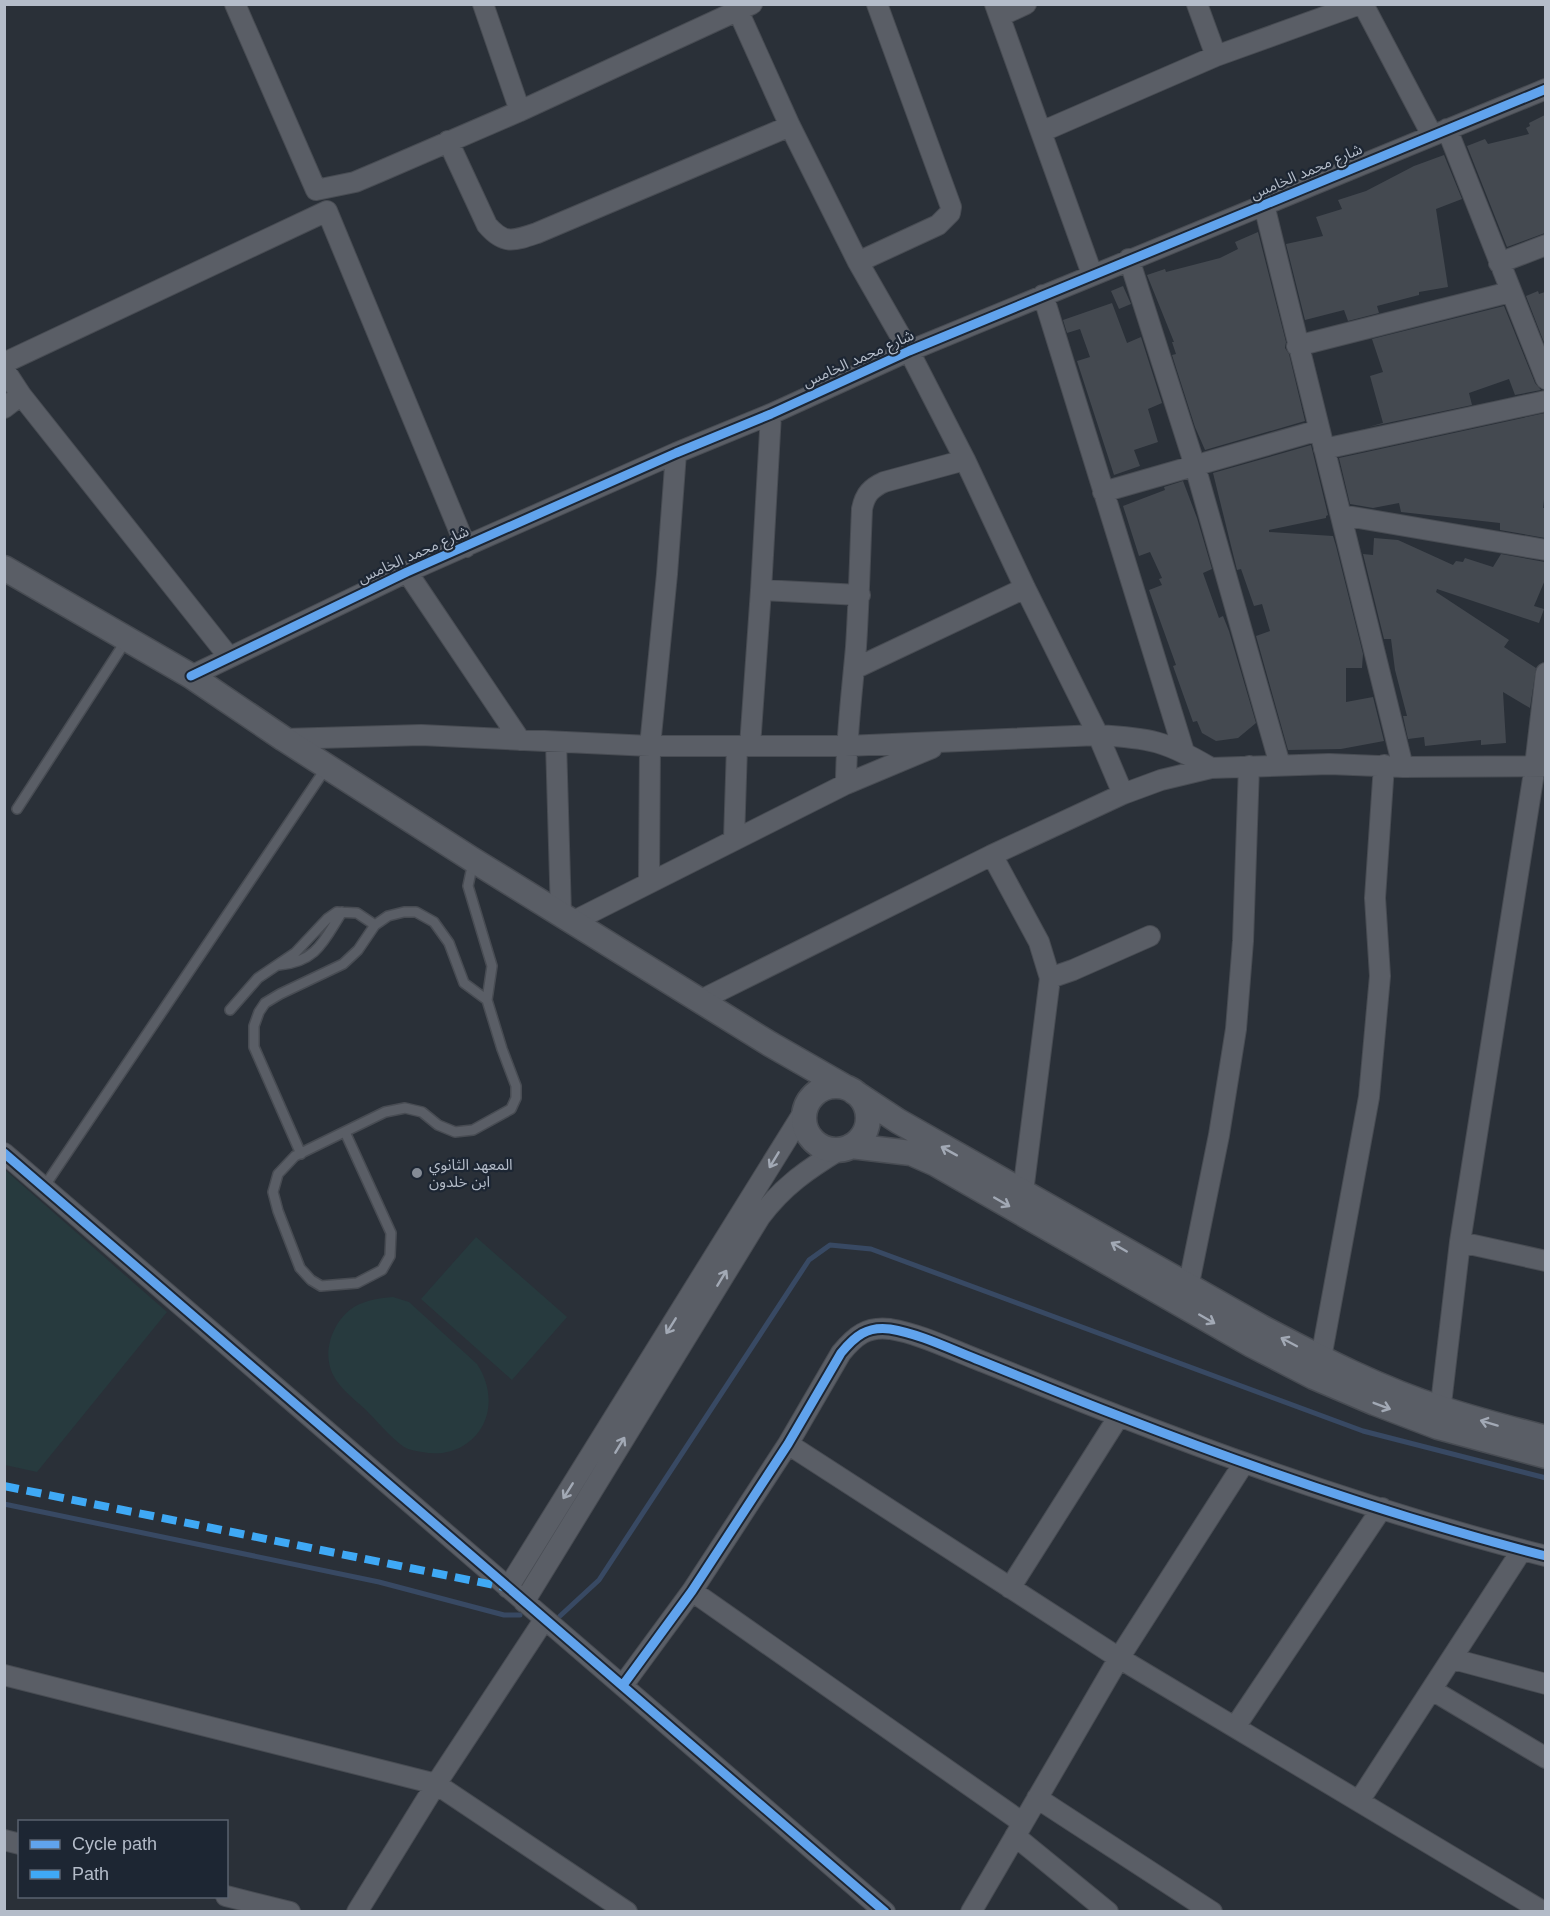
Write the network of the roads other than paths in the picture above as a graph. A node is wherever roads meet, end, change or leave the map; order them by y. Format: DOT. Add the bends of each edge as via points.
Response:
graph roads {
  1 [pos="235,4"];
  2 [pos="483,4"];
  3 [pos="877,4"];
  4 [pos="1026,4"];
  5 [pos="1197,4"];
  6 [pos="1362,4"];
  7 [pos="742,7"];
  8 [pos="997,10"];
  9 [pos="1216,56"];
  10 [pos="1545,89"];
  11 [pos="520,111"];
  12 [pos="790,126"];
  13 [pos="1041,132"];
  14 [pos="1440,132"];
  15 [pos="448,141"];
  16 [pos="316,190"];
  17 [pos="1264,205"];
  18 [pos="327,212"];
  19 [pos="1545,245"];
  20 [pos="1130,259"];
  21 [pos="858,262"];
  22 [pos="1499,263"];
  23 [pos="1092,274"];
  24 [pos="1510,292"];
  25 [pos="1043,295"];
  26 [pos="1297,346"];
  27 [pos="909,351"];
  28 [pos="4,363"];
  29 [pos="4,369"];
  30 [pos="1545,379"];
  31 [pos="21,395"];
  32 [pos="1545,401"];
  33 [pos="4,408"];
  34 [pos="771,414"];
  35 [pos="1319,430"];
  36 [pos="1324,449"];
  37 [pos="676,453"];
  38 [pos="964,460"];
  39 [pos="1195,466"];
  40 [pos="1103,492"];
  41 [pos="1341,515"];
  42 [pos="466,547"];
  43 [pos="1545,550"];
  44 [pos="4,568"];
  45 [pos="407,572"];
  46 [pos="1024,588"];
  47 [pos="761,590"];
  48 [pos="860,595"];
  49 [pos="126,639"];
  50 [pos="229,657"];
  51 [pos="854,669"];
  52 [pos="1545,673"];
  53 [pos="191,676"];
  54 [pos="1098,735"];
  55 [pos="284,738"];
  56 [pos="520,740"];
  57 [pos="556,742"];
  58 [pos="943,743"];
  59 [pos="650,746"];
  60 [pos="744,746"];
  61 [pos="846,746"];
  62 [pos="1184,752"];
  63 [pos="1280,765"];
  64 [pos="328,766"];
  65 [pos="1250,766"];
  66 [pos="1394,766"];
  67 [pos="1540,766"];
  68 [pos="1211,768"];
  69 [pos="846,784"];
  70 [pos="1123,794"];
  71 [pos="17,809"];
  72 [pos="734,840"];
  73 [pos="992,855"];
  74 [pos="473,860"];
  75 [pos="649,882"];
  76 [pos="342,912"];
  77 [pos="566,918"];
  78 [pos="375,926"];
  79 [pos="1150,936"];
  80 [pos="277,965"];
  81 [pos="1050,978"];
  82 [pos="487,1000"];
  83 [pos="699,1000"];
  84 [pos="230,1010"];
  85 [pos="770,1044"];
  86 [pos="849,1090"];
  87 [pos="805,1108"];
  88 [pos="345,1132"];
  89 [pos="846,1148"];
  90 [pos="4,1153"];
  91 [pos="301,1154"];
  92 [pos="44,1187"];
  93 [pos="1023,1192"];
  94 [pos="1460,1242"];
  95 [pos="1545,1261"];
  96 [pos="1186,1296"];
  97 [pos="1318,1368"];
  98 [pos="1119,1416"];
  99 [pos="1440,1418"];
  100 [pos="1545,1438"];
  101 [pos="788,1444"];
  102 [pos="1545,1456"];
  103 [pos="1244,1463"];
  104 [pos="1382,1508"];
  105 [pos="1522,1550"];
  106 [pos="1545,1556"];
  107 [pos="508,1588"];
  108 [pos="1010,1588"];
  109 [pos="692,1591"];
  110 [pos="524,1602"];
  111 [pos="544,1620"];
  112 [pos="1119,1658"];
  113 [pos="1453,1659"];
  114 [pos="4,1675"];
  115 [pos="1545,1684"];
  116 [pos="623,1685"];
  117 [pos="1432,1690"];
  118 [pos="1235,1727"];
  119 [pos="1545,1758"];
  120 [pos="436,1784"];
  121 [pos="1037,1798"];
  122 [pos="1359,1801"];
  123 [pos="1019,1830"];
  124 [pos="228,1896"];
  125 [pos="290,1911"];
  126 [pos="357,1911"];
  127 [pos="627,1911"];
  128 [pos="885,1911"];
  129 [pos="971,1911"];
  130 [pos="1108,1911"];
  131 [pos="1212,1911"];
  132 [pos="1544,1911"];
  1 -- 16 [label="street"];
  2 -- 11 [label="street"];
  3 -- 21 [label="street" via="951,207 938,225"];
  4 -- 8 [label="street"];
  5 -- 9 [label="street"];
  6 -- 9 [label="street"];
  6 -- 14 [label="street"];
  7 -- 11 [label="street"];
  7 -- 12 [label="street"];
  8 -- 13 [label="street"];
  9 -- 13 [label="street"];
  10 -- 14 [label="street, شارع محمد الخامس"];
  11 -- 15 [label="street"];
  12 -- 15 [label="street" via="537,234 509,240 487,225"];
  12 -- 21 [label="street"];
  13 -- 23 [label="street"];
  14 -- 17 [label="street, شارع محمد الخامس"];
  14 -- 22 [label="street"];
  15 -- 16 [label="street" via="355,182"];
  16 -- 18 [label="street"];
  17 -- 20 [label="street, شارع محمد الخامس"];
  17 -- 26 [label="street"];
  18 -- 28 [label="street"];
  18 -- 42 [label="street"];
  19 -- 22 [label="street"];
  20 -- 23 [label="street, شارع محمد الخامس"];
  20 -- 39 [label="street"];
  21 -- 27 [label="street"];
  22 -- 24 [label="street"];
  23 -- 25 [label="street, شارع محمد الخامس"];
  24 -- 26 [label="street"];
  24 -- 30 [label="street"];
  25 -- 27 [label="street, شارع محمد الخامس"];
  25 -- 40 [label="street"];
  26 -- 35 [label="street"];
  27 -- 34 [label="street, شارع محمد الخامس"];
  27 -- 38 [label="street"];
  29 -- 31 [label="street"];
  31 -- 33 [label="street"];
  31 -- 50 [label="street"];
  32 -- 36 [label="street"];
  34 -- 37 [label="street, شارع محمد الخامس"];
  34 -- 47 [label="street"];
  35 -- 36 [label="street"];
  35 -- 39 [label="street"];
  36 -- 41 [label="street"];
  37 -- 42 [label="street, شارع محمد الخامس"];
  37 -- 59 [label="street"];
  38 -- 46 [label="street"];
  38 -- 48 [label="street" via="884,482 868,492 862,509"];
  39 -- 40 [label="street"];
  39 -- 63 [label="street"];
  40 -- 62 [label="street"];
  41 -- 43 [label="street"];
  41 -- 66 [label="street"];
  42 -- 45 [label="street, شارع محمد الخامس"];
  44 -- 49 [label="street"];
  45 -- 50 [label="street, شارع محمد الخامس"];
  45 -- 56 [label="street"];
  46 -- 51 [label="street"];
  46 -- 54 [label="street"];
  47 -- 48 [label="street"];
  47 -- 60 [label="street"];
  48 -- 51 [label="street"];
  49 -- 53 [label="street"];
  49 -- 71 [label="lane"];
  50 -- 53 [label="street, شارع محمد الخامس"];
  51 -- 61 [label="street"];
  52 -- 67 [label="street"];
  53 -- 55 [label="street"];
  54 -- 58 [label="street"];
  54 -- 62 [label="street" via="1148,739"];
  54 -- 70 [label="street"];
  55 -- 56 [label="street" via="421,735"];
  55 -- 64 [label="street"];
  56 -- 57 [label="street"];
  57 -- 59 [label="street"];
  57 -- 77 [label="street"];
  58 -- 61 [label="street"];
  58 -- 69 [label="street"];
  59 -- 60 [label="street"];
  59 -- 75 [label="street"];
  60 -- 61 [label="street"];
  60 -- 72 [label="street"];
  61 -- 69 [label="street"];
  62 -- 68 [label="street"];
  63 -- 65 [label="street"];
  63 -- 66 [label="street"];
  64 -- 74 [label="street"];
  64 -- 92 [label="lane"];
  65 -- 68 [label="street"];
  65 -- 96 [label="street" via="1236,1029"];
  66 -- 67 [label="street"];
  66 -- 97 [label="street" via="1375,898 1380,976 1369,1097"];
  67 -- 94 [label="street"];
  68 -- 70 [label="street" via="1176,775"];
  69 -- 72 [label="street"];
  70 -- 73 [label="street"];
  72 -- 75 [label="street"];
  73 -- 81 [label="street" via="1040,942"];
  73 -- 83 [label="street"];
  74 -- 77 [label="street"];
  74 -- 82 [label="lane" via="468,886 492,966"];
  75 -- 77 [label="street"];
  76 -- 78 [label="lane" via="357,913"];
  76 -- 80 [label="lane" via="327,919 295,953"];
  76 -- 80 [label="lane" via="313,955 293,964"];
  77 -- 83 [label="street"];
  78 -- 82 [label="lane" via="388,916 404,912 416,912 434,922 449,943 464,983"];
  78 -- 91 [label="lane" via="343,964 265,1003 254,1026 254,1047"];
  79 -- 81 [label="street"];
  80 -- 84 [label="lane" via="258,978"];
  81 -- 93 [label="street"];
  82 -- 88 [label="lane" via="516,1086 511,1109 473,1130 455,1132 422,1112 405,1108 385,1112"];
  83 -- 85 [label="street"];
  85 -- 86 [label="street"];
  85 -- 87 [label="street" via="803,1085"];
  86 -- 87 [label="street" via="826,1088"];
  86 -- 89 [label="street" via="862,1099 868,1120 859,1139"];
  93 -- 86 [label="street, one-way"];
  87 -- 89 [label="street" via="804,1120 812,1140 830,1149"];
  87 -- 107 [label="street, one-way"];
  88 -- 91 [label="lane"];
  88 -- 91 [label="lane" via="391,1233 390,1256 382,1270 357,1283 321,1286 300,1268 273,1192 278,1174"];
  89 -- 96 [label="street, one-way" via="911,1153"];
  110 -- 89 [label="street, one-way" via="760,1217 788,1184"];
  90 -- 92 [label="street"];
  92 -- 107 [label="street"];
  96 -- 93 [label="street, one-way"];
  94 -- 95 [label="street"];
  94 -- 99 [label="street"];
  96 -- 97 [label="street"];
  97 -- 99 [label="street" via="1375,1403"];
  98 -- 101 [label="street" via="928,1340 900,1331 876,1329 860,1333 841,1353"];
  98 -- 103 [label="street"];
  98 -- 108 [label="street"];
  100 -- 99 [label="street, one-way"];
  99 -- 102 [label="street"];
  101 -- 108 [label="street"];
  101 -- 109 [label="street"];
  103 -- 104 [label="street"];
  103 -- 112 [label="street"];
  104 -- 105 [label="street"];
  104 -- 118 [label="street"];
  105 -- 106 [label="street"];
  105 -- 113 [label="street"];
  107 -- 110 [label="street"];
  108 -- 112 [label="street"];
  109 -- 116 [label="street"];
  109 -- 123 [label="street"];
  110 -- 111 [label="street"];
  111 -- 116 [label="street"];
  111 -- 120 [label="street"];
  112 -- 118 [label="street"];
  112 -- 121 [label="street"];
  113 -- 115 [label="street"];
  113 -- 117 [label="street"];
  114 -- 120 [label="street"];
  116 -- 128 [label="street"];
  117 -- 119 [label="street"];
  117 -- 122 [label="street"];
  118 -- 122 [label="street"];
  120 -- 126 [label="street"];
  120 -- 127 [label="street"];
  121 -- 123 [label="street"];
  121 -- 131 [label="street"];
  122 -- 132 [label="street"];
  123 -- 129 [label="street"];
  123 -- 130 [label="street"];
  124 -- 125 [label="street"];
}
